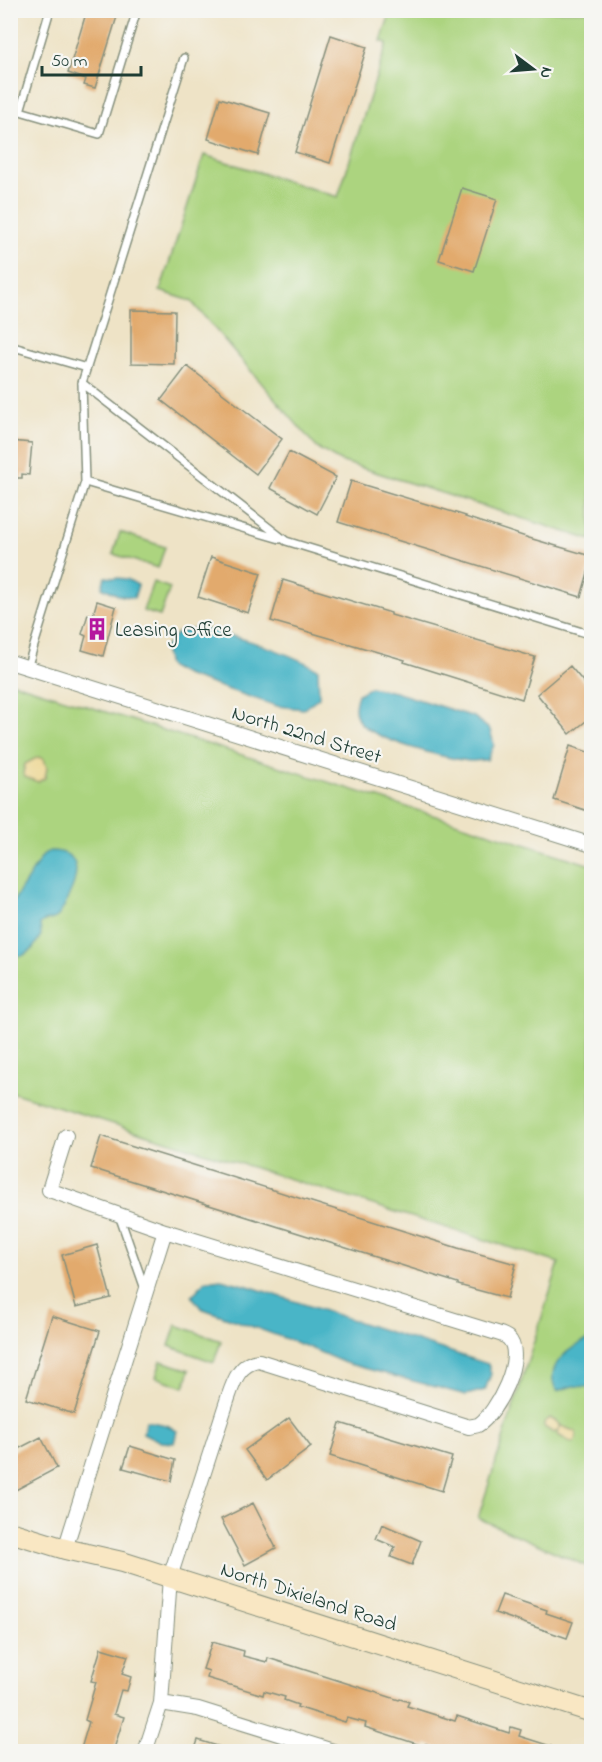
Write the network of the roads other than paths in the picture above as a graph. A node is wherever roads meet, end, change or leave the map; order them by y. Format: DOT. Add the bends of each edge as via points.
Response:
graph roads {
  1 [pos="51,10"];
  2 [pos="136,10"];
  3 [pos="184,58"];
  4 [pos="10,346"];
  5 [pos="87,368"];
  6 [pos="82,383"];
  7 [pos="85,482"];
  8 [pos="286,541"];
  9 [pos="591,635"];
  10 [pos="10,662"];
  11 [pos="27,668"];
  12 [pos="591,845"];
  13 [pos="66,1136"];
  14 [pos="119,1215"];
  15 [pos="165,1231"];
  16 [pos="146,1292"];
  17 [pos="10,1532"];
  18 [pos="65,1549"];
  19 [pos="170,1577"];
  20 [pos="161,1703"];
  21 [pos="591,1712"];
  22 [pos="145,1752"];
  23 [pos="336,1752"];
  1 -- 2 [label="lane" via="20,111 99,134"];
  3 -- 5 [label="lane"];
  4 -- 5 [label="lane"];
  5 -- 6 [label="lane"];
  6 -- 7 [label="lane"];
  6 -- 8 [label="lane"];
  7 -- 8 [label="lane"];
  7 -- 11 [label="lane"];
  8 -- 9 [label="lane"];
  10 -- 11 [label="street, North 22nd Street"];
  11 -- 12 [label="street, North 22nd Street"];
  13 -- 14 [label="street" via="49,1190"];
  14 -- 15 [label="street"];
  14 -- 16 [label="lane"];
  15 -- 16 [label="street"];
  15 -- 19 [label="street" via="500,1334 513,1344 515,1359 500,1399 478,1424 469,1427 259,1361 246,1365 237,1375 227,1401"];
  16 -- 18 [label="street"];
  17 -- 18 [label="street, North Dixieland Road"];
  18 -- 19 [label="street, North Dixieland Road"];
  19 -- 20 [label="street"];
  19 -- 21 [label="street, North Dixieland Road"];
  20 -- 22 [label="street"];
  20 -- 23 [label="street" via="198,1709"];
}
